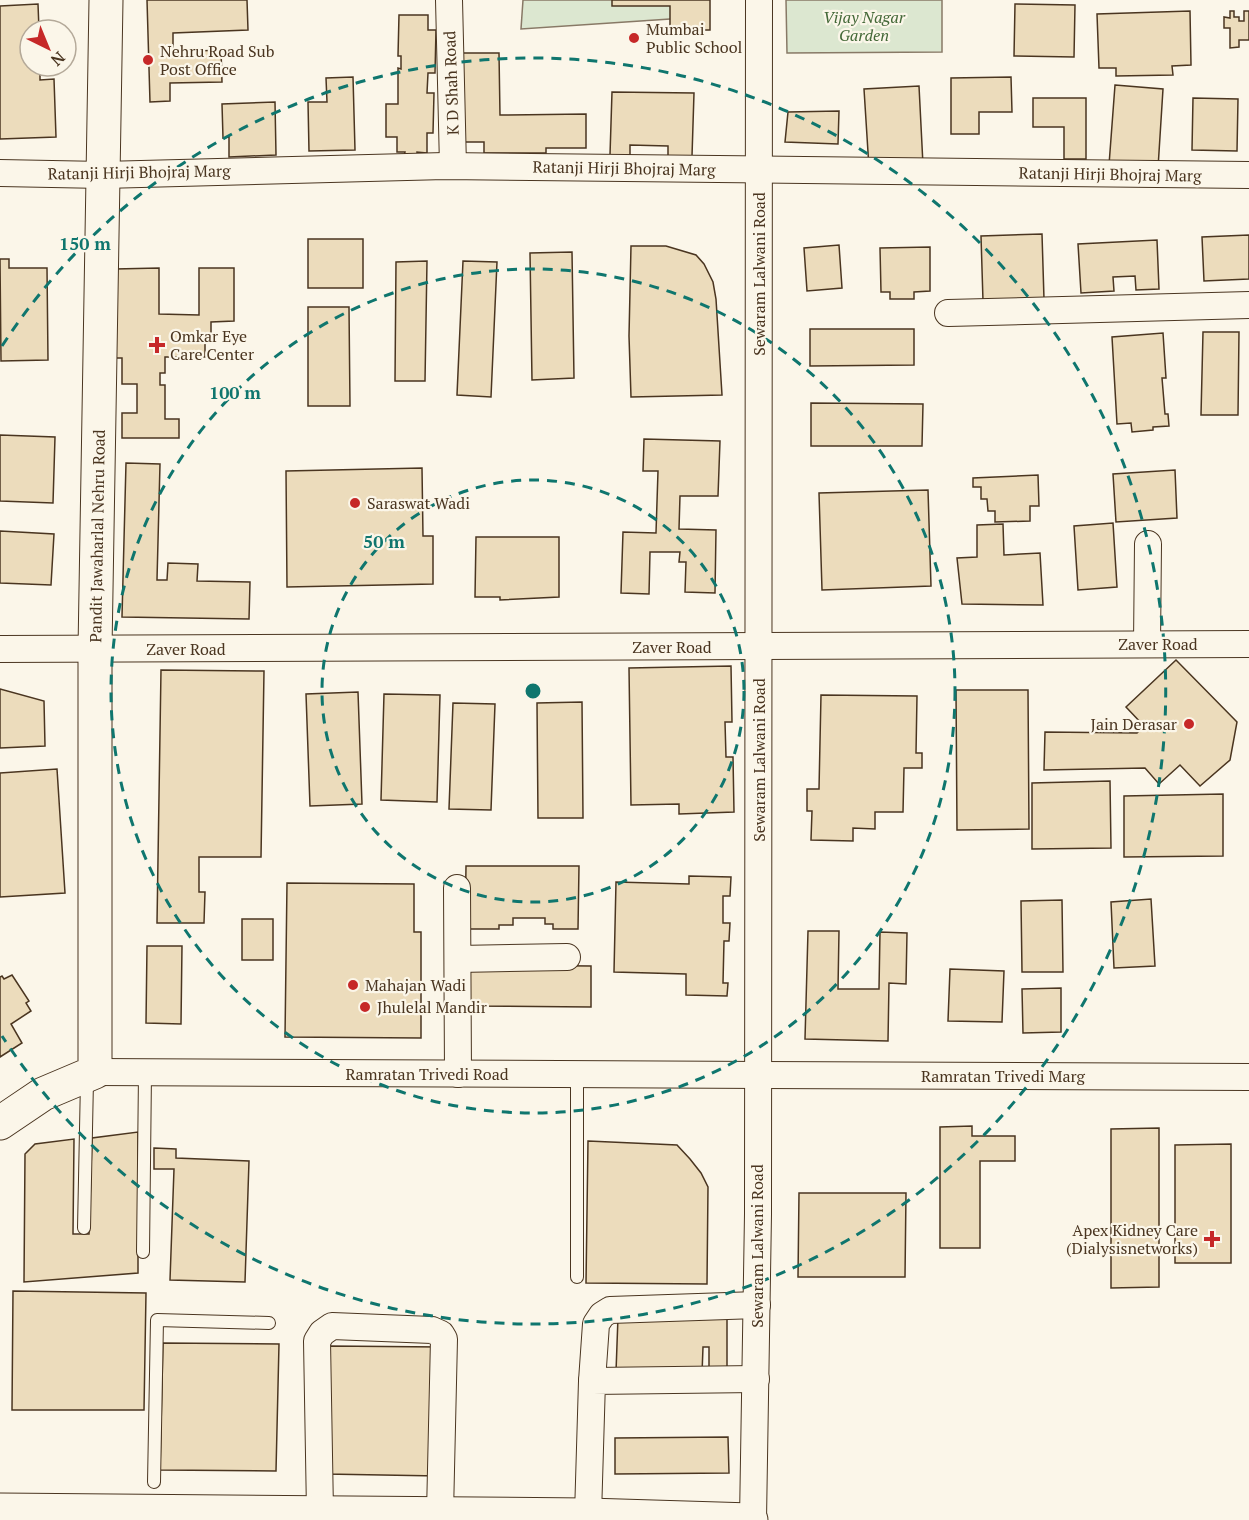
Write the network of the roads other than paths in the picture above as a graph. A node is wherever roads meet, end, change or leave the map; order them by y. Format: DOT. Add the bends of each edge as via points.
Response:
graph roads {
  1 [pos="106,0"];
  2 [pos="448,0"];
  3 [pos="759,0"];
  4 [pos="453,166"];
  5 [pos="759,170"];
  6 [pos="0,173"];
  7 [pos="103,175"];
  8 [pos="1249,175"];
  9 [pos="1249,305"];
  10 [pos="948,313"];
  11 [pos="1148,544"];
  12 [pos="1147,644"];
  13 [pos="1249,644"];
  14 [pos="759,646"];
  15 [pos="0,649"];
  16 [pos="94,650"];
  17 [pos="457,888"];
  18 [pos="567,957"];
  19 [pos="458,959"];
  20 [pos="145,1073"];
  21 [pos="91,1074"];
  22 [pos="458,1074"];
  23 [pos="577,1074"];
  24 [pos="758,1075"];
  25 [pos="1249,1077"];
  26 [pos="0,1123"];
  27 [pos="84,1228"];
  28 [pos="143,1252"];
  29 [pos="577,1276"];
  30 [pos="757,1305"];
  31 [pos="269,1323"];
  32 [pos="756,1379"];
  33 [pos="592,1381"];
  34 [pos="154,1482"];
  35 [pos="0,1510"];
  36 [pos="320,1512"];
  37 [pos="440,1513"];
  38 [pos="588,1515"];
  39 [pos="752,1520"];
  1 -- 7 [label="street, Pandit Jawaharlal Nehru Road"];
  2 -- 4 [label="street, K D Shah Road"];
  3 -- 5 [label="street, Sewaram Lalwani Road"];
  4 -- 5 [label="street, Ratanji Hirji Bhojraj Marg"];
  4 -- 7 [label="street, Ratanji Hirji Bhojraj Marg"];
  5 -- 8 [label="street, Ratanji Hirji Bhojraj Marg"];
  5 -- 14 [label="street, Sewaram Lalwani Road"];
  6 -- 7 [label="street, Ratanji Hirji Bhojraj Marg"];
  7 -- 16 [label="street, Pandit Jawaharlal Nehru Road"];
  9 -- 10 [label="street"];
  11 -- 12 [label="street"];
  12 -- 13 [label="street, Zaver Road"];
  12 -- 14 [label="street, Zaver Road"];
  14 -- 16 [label="street, Zaver Road"];
  14 -- 24 [label="street, Sewaram Lalwani Road"];
  15 -- 16 [label="street, Zaver Road"];
  16 -- 21 [label="street, Pandit Jawaharlal Nehru Road"];
  17 -- 19 [label="street"];
  18 -- 19 [label="street"];
  19 -- 22 [label="street"];
  20 -- 21 [label="street, Ramratan Trivedi Road"];
  20 -- 22 [label="street, Ramratan Trivedi Road"];
  20 -- 28 [label="lane"];
  21 -- 26 [label="street" via="43,1094"];
  21 -- 27 [label="lane"];
  22 -- 23 [label="street, Ramratan Trivedi Road"];
  23 -- 24 [label="street, Ramratan Trivedi Road"];
  23 -- 29 [label="lane"];
  24 -- 25 [label="street, Ramratan Trivedi Marg"];
  24 -- 30 [label="street, Sewaram Lalwani Road"];
  30 -- 32 [label="street, Sewaram Lalwani Road"];
  30 -- 33 [label="street" via="610,1310 596,1324"];
  31 -- 34 [label="lane" via="157,1320"];
  32 -- 33 [label="street"];
  32 -- 39 [label="street, Sewaram Lalwani Road"];
  33 -- 38 [label="street"];
  35 -- 36 [label="street"];
  36 -- 37 [label="street"];
  36 -- 37 [label="street" via="317,1341 332,1326 432,1330 444,1339"];
  37 -- 38 [label="street"];
  38 -- 39 [label="street"];
}
